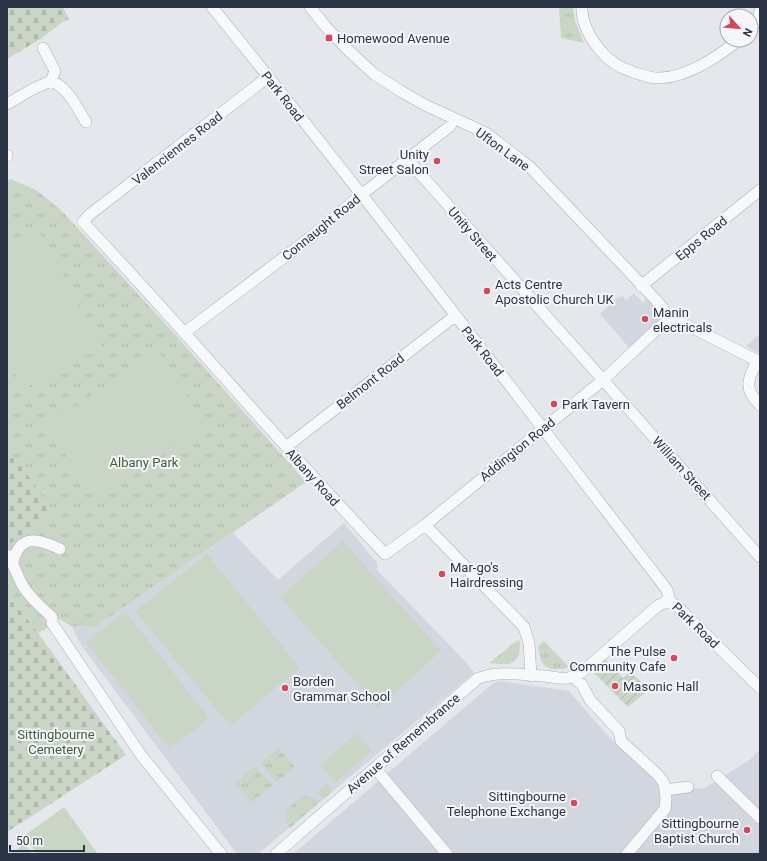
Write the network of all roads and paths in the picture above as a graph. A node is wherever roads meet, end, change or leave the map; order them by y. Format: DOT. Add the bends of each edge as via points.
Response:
graph roads {
  1 [pos="212,7"];
  2 [pos="310,7"];
  3 [pos="582,7"];
  4 [pos="43,48"];
  5 [pos="728,48"];
  6 [pos="268,77"];
  7 [pos="51,81"];
  8 [pos="7,104"];
  9 [pos="455,119"];
  10 [pos="86,122"];
  11 [pos="407,159"];
  12 [pos="760,190"];
  13 [pos="361,195"];
  14 [pos="85,219"];
  15 [pos="641,286"];
  16 [pos="455,316"];
  17 [pos="671,322"];
  18 [pos="184,333"];
  19 [pos="759,362"];
  20 [pos="603,380"];
  21 [pos="760,405"];
  22 [pos="543,428"];
  23 [pos="286,447"];
  24 [pos="425,525"];
  25 [pos="60,550"];
  26 [pos="760,556"];
  27 [pos="10,559"];
  28 [pos="670,601"];
  29 [pos="531,676"];
  30 [pos="574,677"];
  31 [pos="760,688"];
  32 [pos="375,768"];
  33 [pos="716,776"];
  34 [pos="688,787"];
  35 [pos="665,790"];
  36 [pos="760,818"];
  37 [pos="221,854"];
  38 [pos="276,854"];
  39 [pos="447,854"];
  40 [pos="627,854"];
  1 -- 6 [label="street, Park Road"];
  2 -- 9 [label="street, Ufton Lane" via="346,49 374,74 402,92"];
  3 -- 5 [label="street" via="587,29 594,44 609,60 626,70 649,77 660,78 692,70"];
  4 -- 7 [label="street" via="55,71"];
  6 -- 13 [label="street, Park Road"];
  6 -- 14 [label="street, Valenciennes Road"];
  7 -- 8 [label="street"];
  7 -- 10 [label="street" via="59,84"];
  9 -- 11 [label="street, Connaught Road"];
  9 -- 15 [label="street, Ufton Lane" via="486,133 530,167"];
  11 -- 13 [label="street, Connaught Road"];
  11 -- 20 [label="street, Unity Street"];
  12 -- 15 [label="street, Epps Road"];
  13 -- 16 [label="street, Park Road"];
  13 -- 18 [label="street, Connaught Road" via="307,240"];
  14 -- 18 [label="street, Albany Road" via="83,222"];
  15 -- 17 [label="street, Ufton Lane" via="665,311"];
  16 -- 22 [label="street, Park Road"];
  16 -- 23 [label="street, Belmont Road"];
  17 -- 19 [label="street" via="685,324"];
  17 -- 20 [label="street, Addington Road" via="656,330"];
  18 -- 23 [label="street, Albany Road"];
  19 -- 21 [label="street" via="748,380 749,392"];
  20 -- 22 [label="street, Addington Road"];
  20 -- 26 [label="street, William Street"];
  22 -- 24 [label="street, Addington Road"];
  22 -- 28 [label="street, Park Road" via="667,590"];
  23 -- 24 [label="street, Albany Road" via="385,554"];
  24 -- 29 [label="street" via="524,627 529,643"];
  25 -- 27 [label="street" via="37,540 23,543"];
  27 -- 37 [label="street" via="22,585 52,617 52,624 140,755"];
  28 -- 30 [label="street" via="659,605"];
  28 -- 31 [label="street, Park Road"];
  29 -- 30 [label="street, Avenue of Remembrance" via="564,679"];
  29 -- 32 [label="street, Avenue of Remembrance" via="493,674 477,679"];
  30 -- 35 [label="street" via="590,700 619,731 621,740 658,775 664,783"];
  32 -- 38 [label="street, Avenue of Remembrance"];
  32 -- 39 [label="street"];
  33 -- 36 [label="street"];
  34 -- 35 [label="street"];
  35 -- 40 [label="street" via="665,809"];
}
